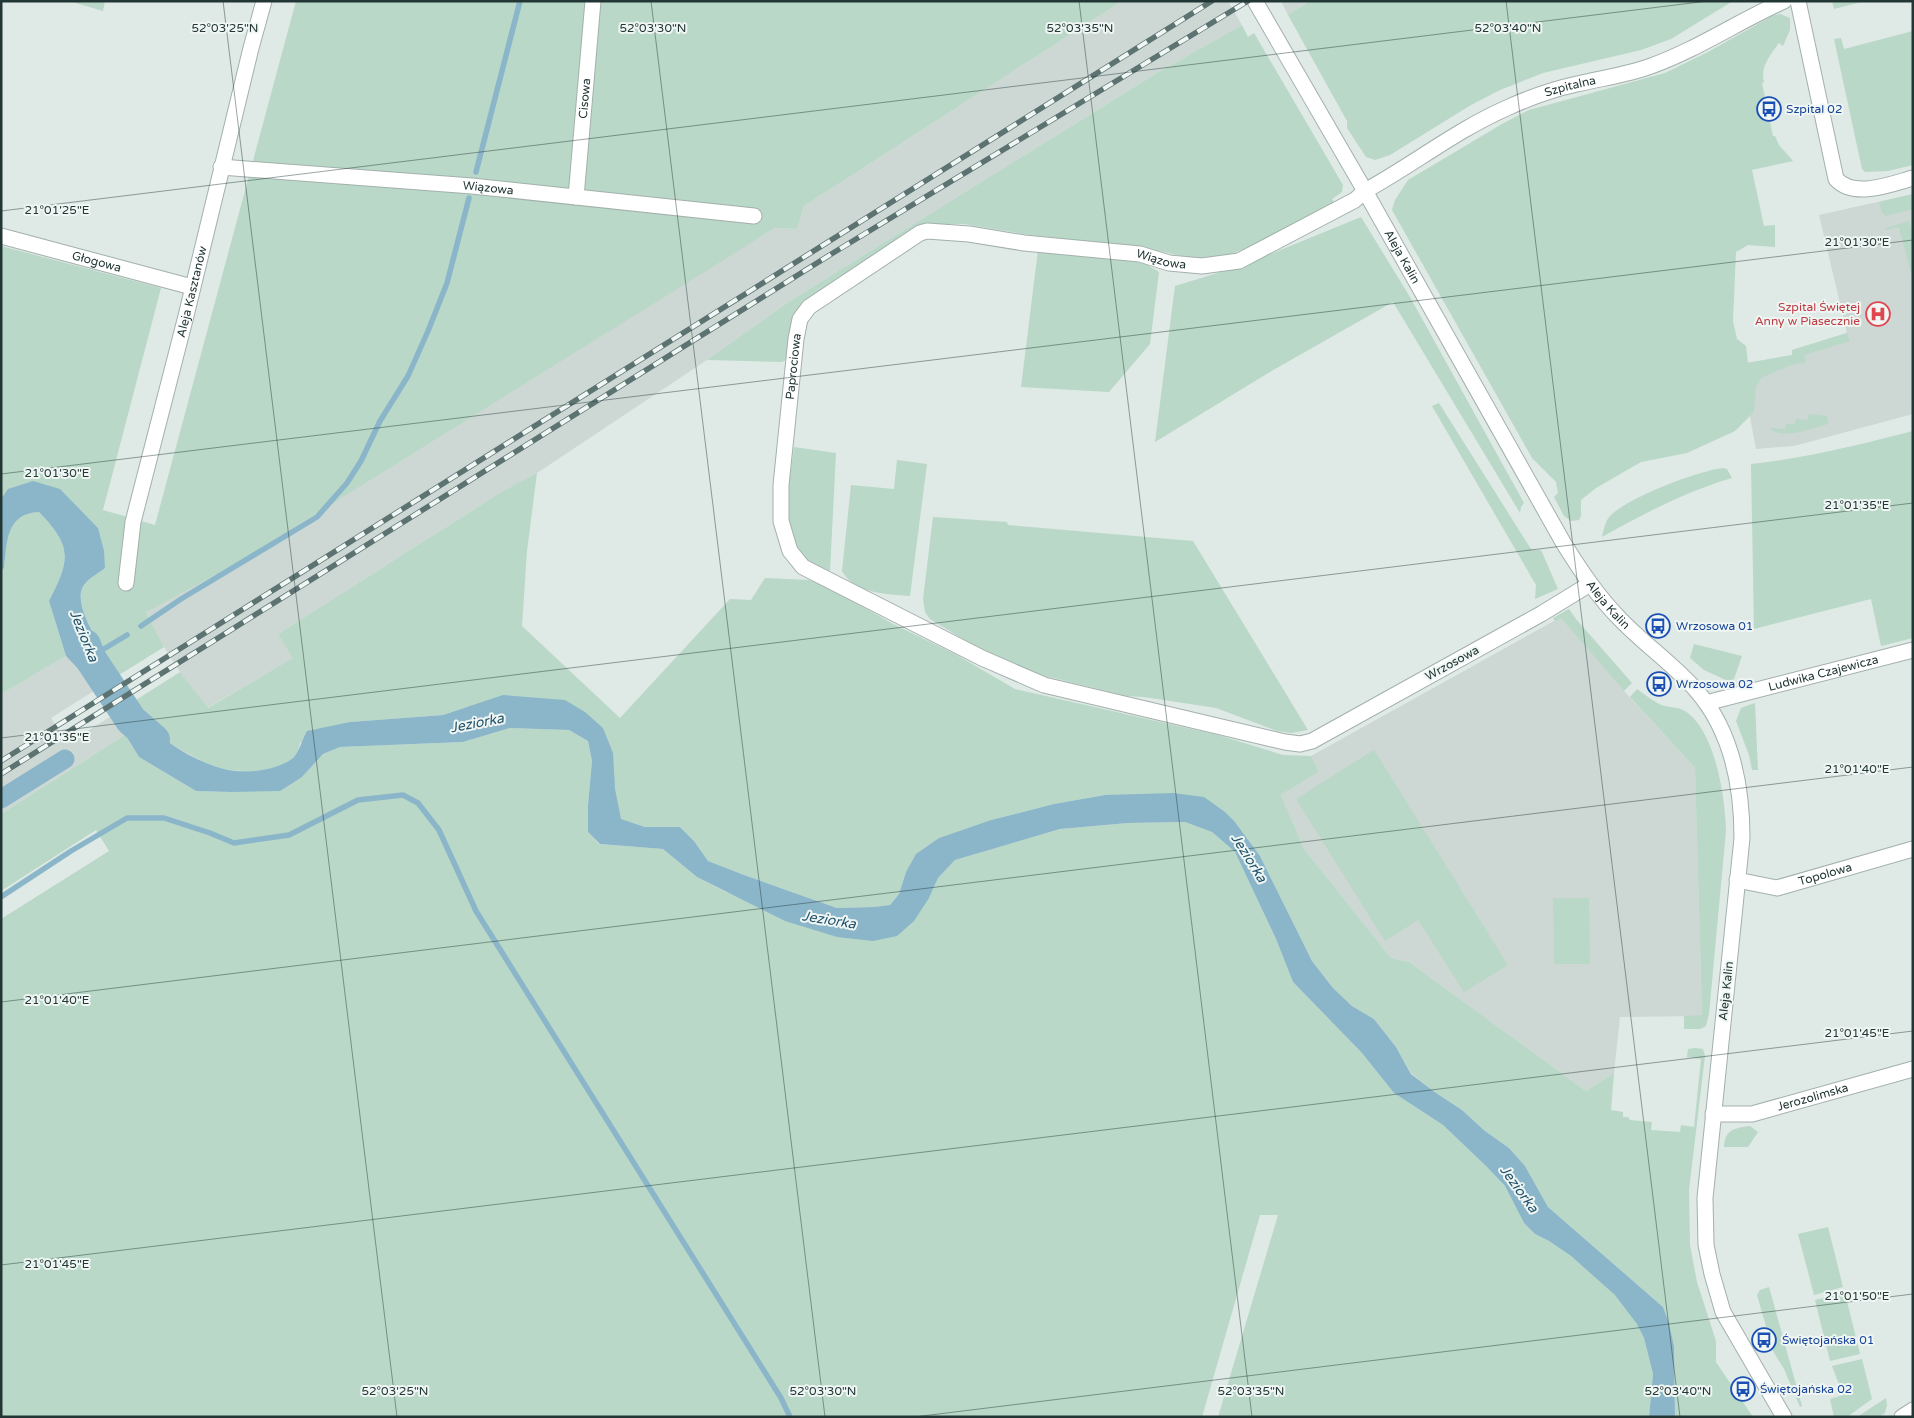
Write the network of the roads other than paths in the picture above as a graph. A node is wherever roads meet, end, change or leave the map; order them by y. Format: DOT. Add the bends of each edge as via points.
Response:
graph roads {
  1 [pos="264,1"];
  2 [pos="593,1"];
  3 [pos="1255,1"];
  4 [pos="1784,1"];
  5 [pos="1798,1"];
  6 [pos="221,167"];
  7 [pos="1913,178"];
  8 [pos="1366,191"];
  9 [pos="576,197"];
  10 [pos="754,216"];
  11 [pos="940,232"];
  12 [pos="1,236"];
  13 [pos="192,287"];
  14 [pos="126,583"];
  15 [pos="1590,584"];
  16 [pos="1913,650"];
  17 [pos="1706,703"];
  18 [pos="1312,741"];
  19 [pos="1913,848"];
  20 [pos="1737,880"];
  21 [pos="1913,1069"];
  22 [pos="1713,1114"];
  23 [pos="1913,1410"];
  24 [pos="1784,1417"];
  25 [pos="1902,1417"];
  1 -- 6 [label="street, Aleja Kasztanów"];
  2 -- 9 [label="street, Cisowa"];
  3 -- 8 [label="street, Aleja Kalin"];
  4 -- 8 [label="street, Szpitalna" via="1684,53 1658,63 1544,93 1508,107 1474,124"];
  5 -- 7 [label="street" via="1834,172 1844,186 1857,189"];
  6 -- 9 [label="street, Wiązowa"];
  6 -- 13 [label="street, Aleja Kasztanów"];
  8 -- 11 [label="street, Wiązowa" via="1356,200 1239,261 1202,266 1169,263 1140,254"];
  8 -- 15 [label="street, Aleja Kalin" via="1546,513"];
  9 -- 10 [label="street, Wiązowa"];
  11 -- 18 [label="street, Paprociowa" via="927,231 915,236 827,294 800,318 782,475 781,521 790,551 804,567 982,658 1044,685 1285,742 1300,744"];
  12 -- 13 [label="street, Głogowa"];
  13 -- 14 [label="street, Aleja Kasztanów" via="133,522"];
  15 -- 17 [label="street, Aleja Kalin" via="1621,620 1676,670"];
  15 -- 18 [label="street, Wrzosowa"];
  16 -- 17 [label="street, Ludwika Czajewicza"];
  17 -- 20 [label="street, Aleja Kalin" via="1727,742 1740,791 1742,838"];
  19 -- 20 [label="street, Topolowa" via="1777,888"];
  20 -- 22 [label="street, Aleja Kalin"];
  21 -- 22 [label="street, Jerozolimska" via="1752,1114"];
  22 -- 24 [label="street, Aleja Kalin" via="1704,1198 1706,1245 1712,1274 1724,1312"];
  23 -- 25 [label="street"];
}
